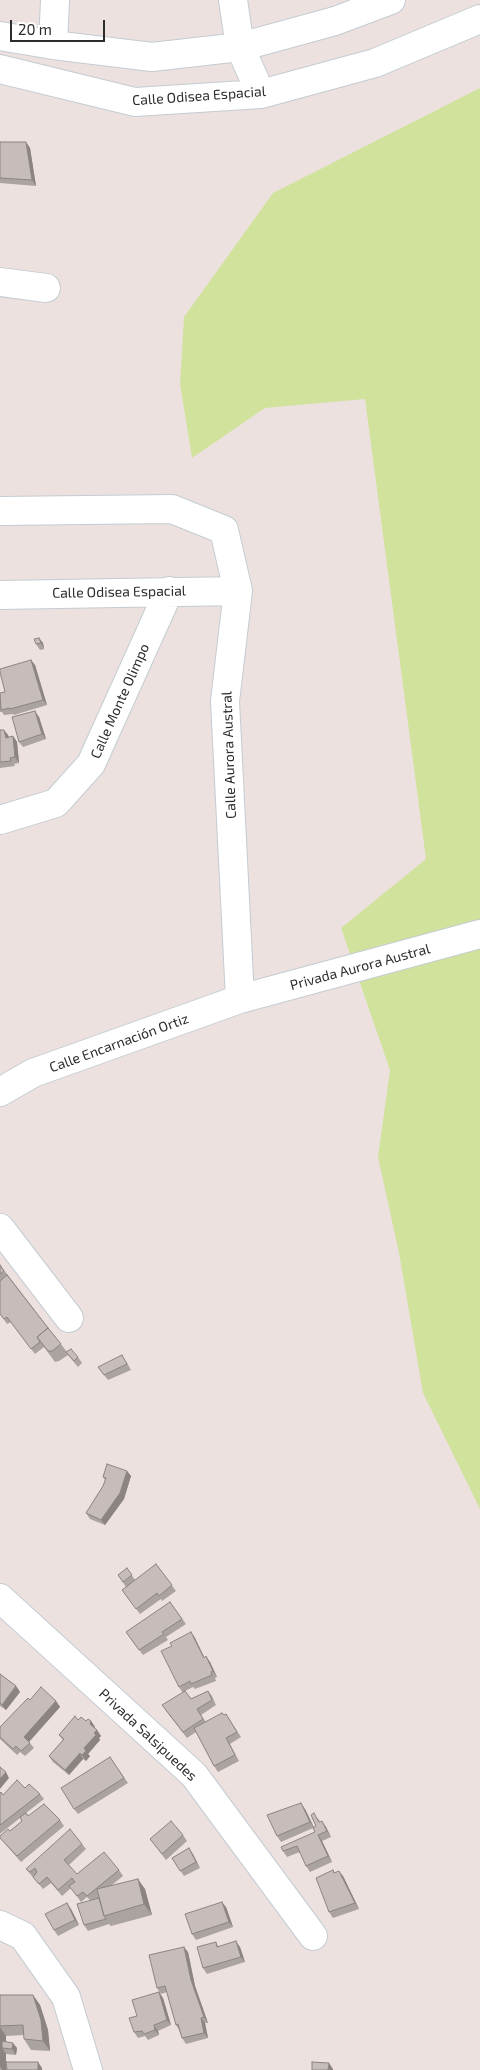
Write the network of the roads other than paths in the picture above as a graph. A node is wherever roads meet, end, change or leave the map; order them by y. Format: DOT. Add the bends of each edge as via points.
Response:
graph roads {
  1 [pos="55,0"];
  2 [pos="234,0"];
  3 [pos="391,0"];
  4 [pos="480,20"];
  5 [pos="0,36"];
  6 [pos="53,45"];
  7 [pos="240,47"];
  8 [pos="0,70"];
  9 [pos="260,94"];
  10 [pos="0,282"];
  11 [pos="46,288"];
  12 [pos="0,511"];
  13 [pos="169,591"];
  14 [pos="238,591"];
  15 [pos="0,595"];
  16 [pos="0,820"];
  17 [pos="480,934"];
  18 [pos="240,999"];
  19 [pos="0,1092"];
  20 [pos="0,1228"];
  21 [pos="69,1318"];
  22 [pos="0,1598"];
  23 [pos="0,1925"];
  24 [pos="313,1936"];
  25 [pos="88,2070"];
  1 -- 6 [label="street"];
  2 -- 7 [label="street"];
  3 -- 7 [label="street" via="335,21"];
  4 -- 9 [label="street, Calle Odisea Espacial" via="375,63"];
  5 -- 6 [label="street"];
  6 -- 7 [label="street" via="152,57"];
  7 -- 9 [label="street"];
  8 -- 9 [label="street, Calle Odisea Espacial" via="135,102"];
  10 -- 11 [label="street"];
  12 -- 14 [label="street, Calle Aurora Austral" via="172,509 224,530"];
  13 -- 14 [label="street, Calle Odisea Espacial"];
  13 -- 15 [label="street, Calle Odisea Espacial"];
  13 -- 16 [label="street, Calle Monte Olimpo" via="91,764 56,803"];
  14 -- 18 [label="street, Calle Aurora Austral" via="225,701"];
  17 -- 18 [label="street, Privada Aurora Austral"];
  18 -- 19 [label="street, Calle Encarnación Ortiz" via="33,1073"];
  20 -- 21 [label="street"];
  22 -- 24 [label="street, Privada Salsipuedes" via="194,1775"];
  23 -- 25 [label="street" via="23,1936 66,1997"];
}
